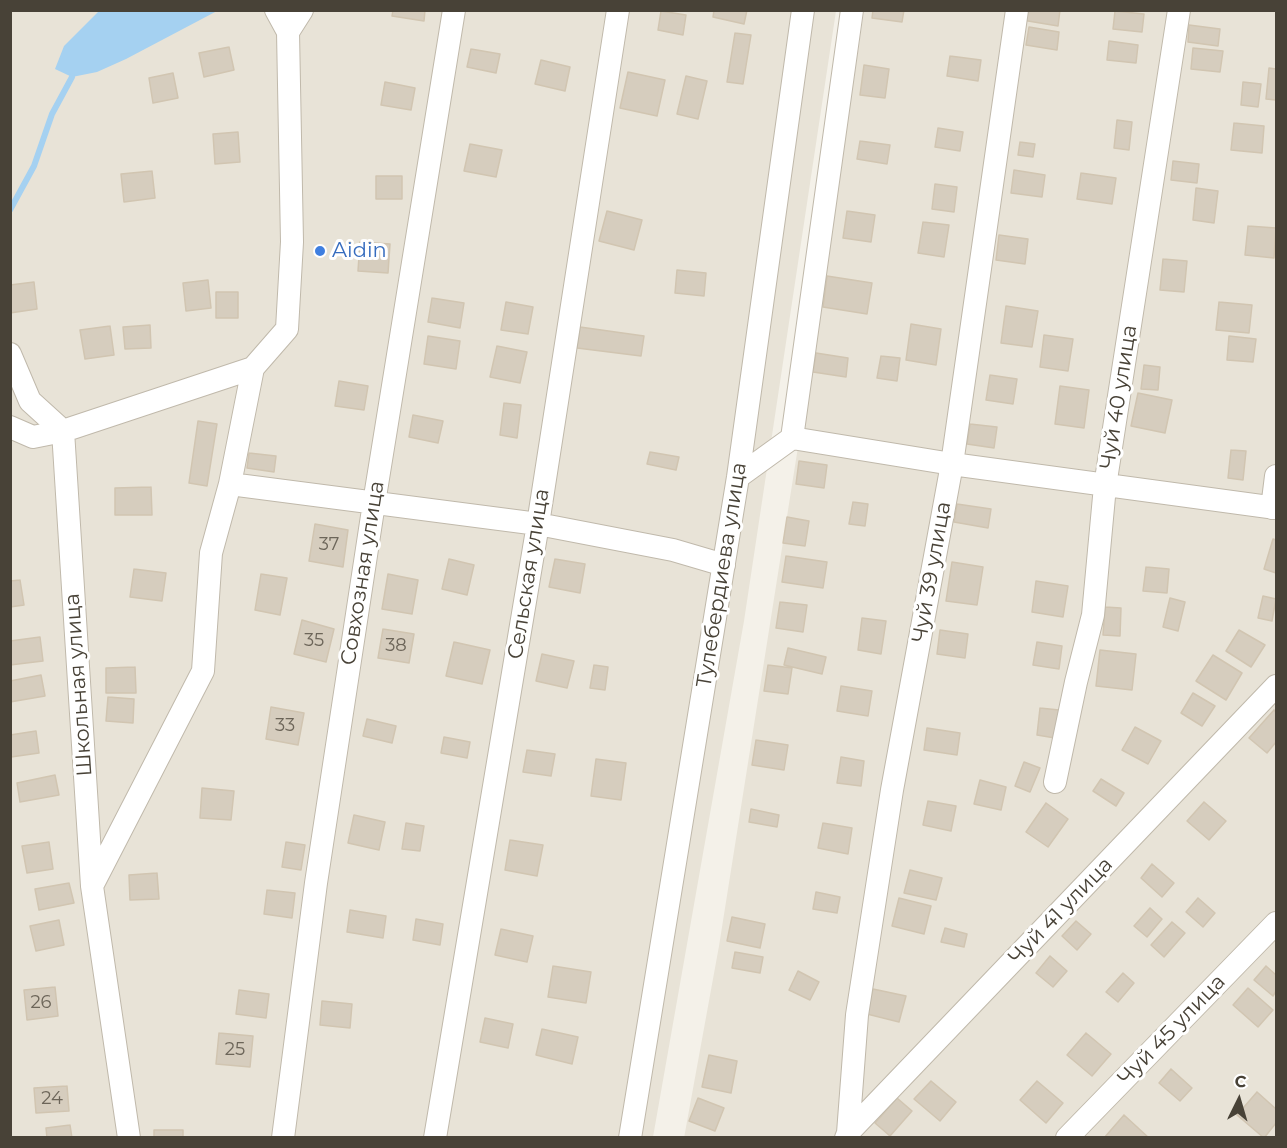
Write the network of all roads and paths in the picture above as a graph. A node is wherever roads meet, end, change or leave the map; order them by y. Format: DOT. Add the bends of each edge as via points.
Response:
graph roads {
  1 [pos="276,10"];
  2 [pos="302,10"];
  3 [pos="454,10"];
  4 [pos="618,10"];
  5 [pos="803,10"];
  6 [pos="852,10"];
  7 [pos="1017,10"];
  8 [pos="1179,10"];
  9 [pos="288,32"];
  10 [pos="10,354"];
  11 [pos="253,368"];
  12 [pos="10,427"];
  13 [pos="63,430"];
  14 [pos="33,436"];
  15 [pos="792,438"];
  16 [pos="10,442"];
  17 [pos="952,464"];
  18 [pos="1276,476"];
  19 [pos="738,477"];
  20 [pos="230,484"];
  21 [pos="1105,486"];
  22 [pos="374,503"];
  23 [pos="1274,508"];
  24 [pos="538,525"];
  25 [pos="724,565"];
  26 [pos="1276,686"];
  27 [pos="1055,783"];
  28 [pos="92,885"];
  29 [pos="1276,923"];
  30 [pos="847,1135"];
  31 [pos="129,1137"];
  32 [pos="283,1137"];
  33 [pos="435,1137"];
  34 [pos="630,1137"];
  35 [pos="1067,1137"];
  1 -- 9 [label="street"];
  2 -- 9 [label="street"];
  3 -- 22 [label="street, Совхозная улица"];
  4 -- 24 [label="street, Сельская улица"];
  5 -- 19 [label="street, Тулебердиева улица"];
  6 -- 15 [label="street"];
  7 -- 17 [label="street, Чуй 39 улица"];
  8 -- 21 [label="street, Чуй 40 улица"];
  9 -- 11 [label="street" via="292,242 287,329"];
  10 -- 13 [label="street" via="30,401"];
  11 -- 13 [label="street"];
  11 -- 20 [label="street"];
  12 -- 14 [label="street"];
  13 -- 14 [label="street"];
  13 -- 28 [label="street, Школьная улица"];
  14 -- 16 [label="street"];
  15 -- 17 [label="street"];
  15 -- 19 [label="street"];
  17 -- 21 [label="street"];
  17 -- 30 [label="street, Чуй 39 улица" via="886,826 857,1015"];
  18 -- 23 [label="street"];
  19 -- 25 [label="street, Тулебердиева улица"];
  20 -- 22 [label="street"];
  20 -- 28 [label="street" via="211,553 203,671"];
  21 -- 23 [label="street"];
  21 -- 27 [label="street, Чуй 40 улица" via="1093,615"];
  22 -- 24 [label="street"];
  22 -- 32 [label="street, Совхозная улица" via="318,872"];
  24 -- 25 [label="street" via="673,550"];
  24 -- 33 [label="street, Сельская улица"];
  25 -- 34 [label="street, Тулебердиева улица"];
  26 -- 30 [label="street, Чуй 41 улица"];
  28 -- 31 [label="street, Школьная улица"];
  29 -- 35 [label="street, Чуй 45 улица"];
}
